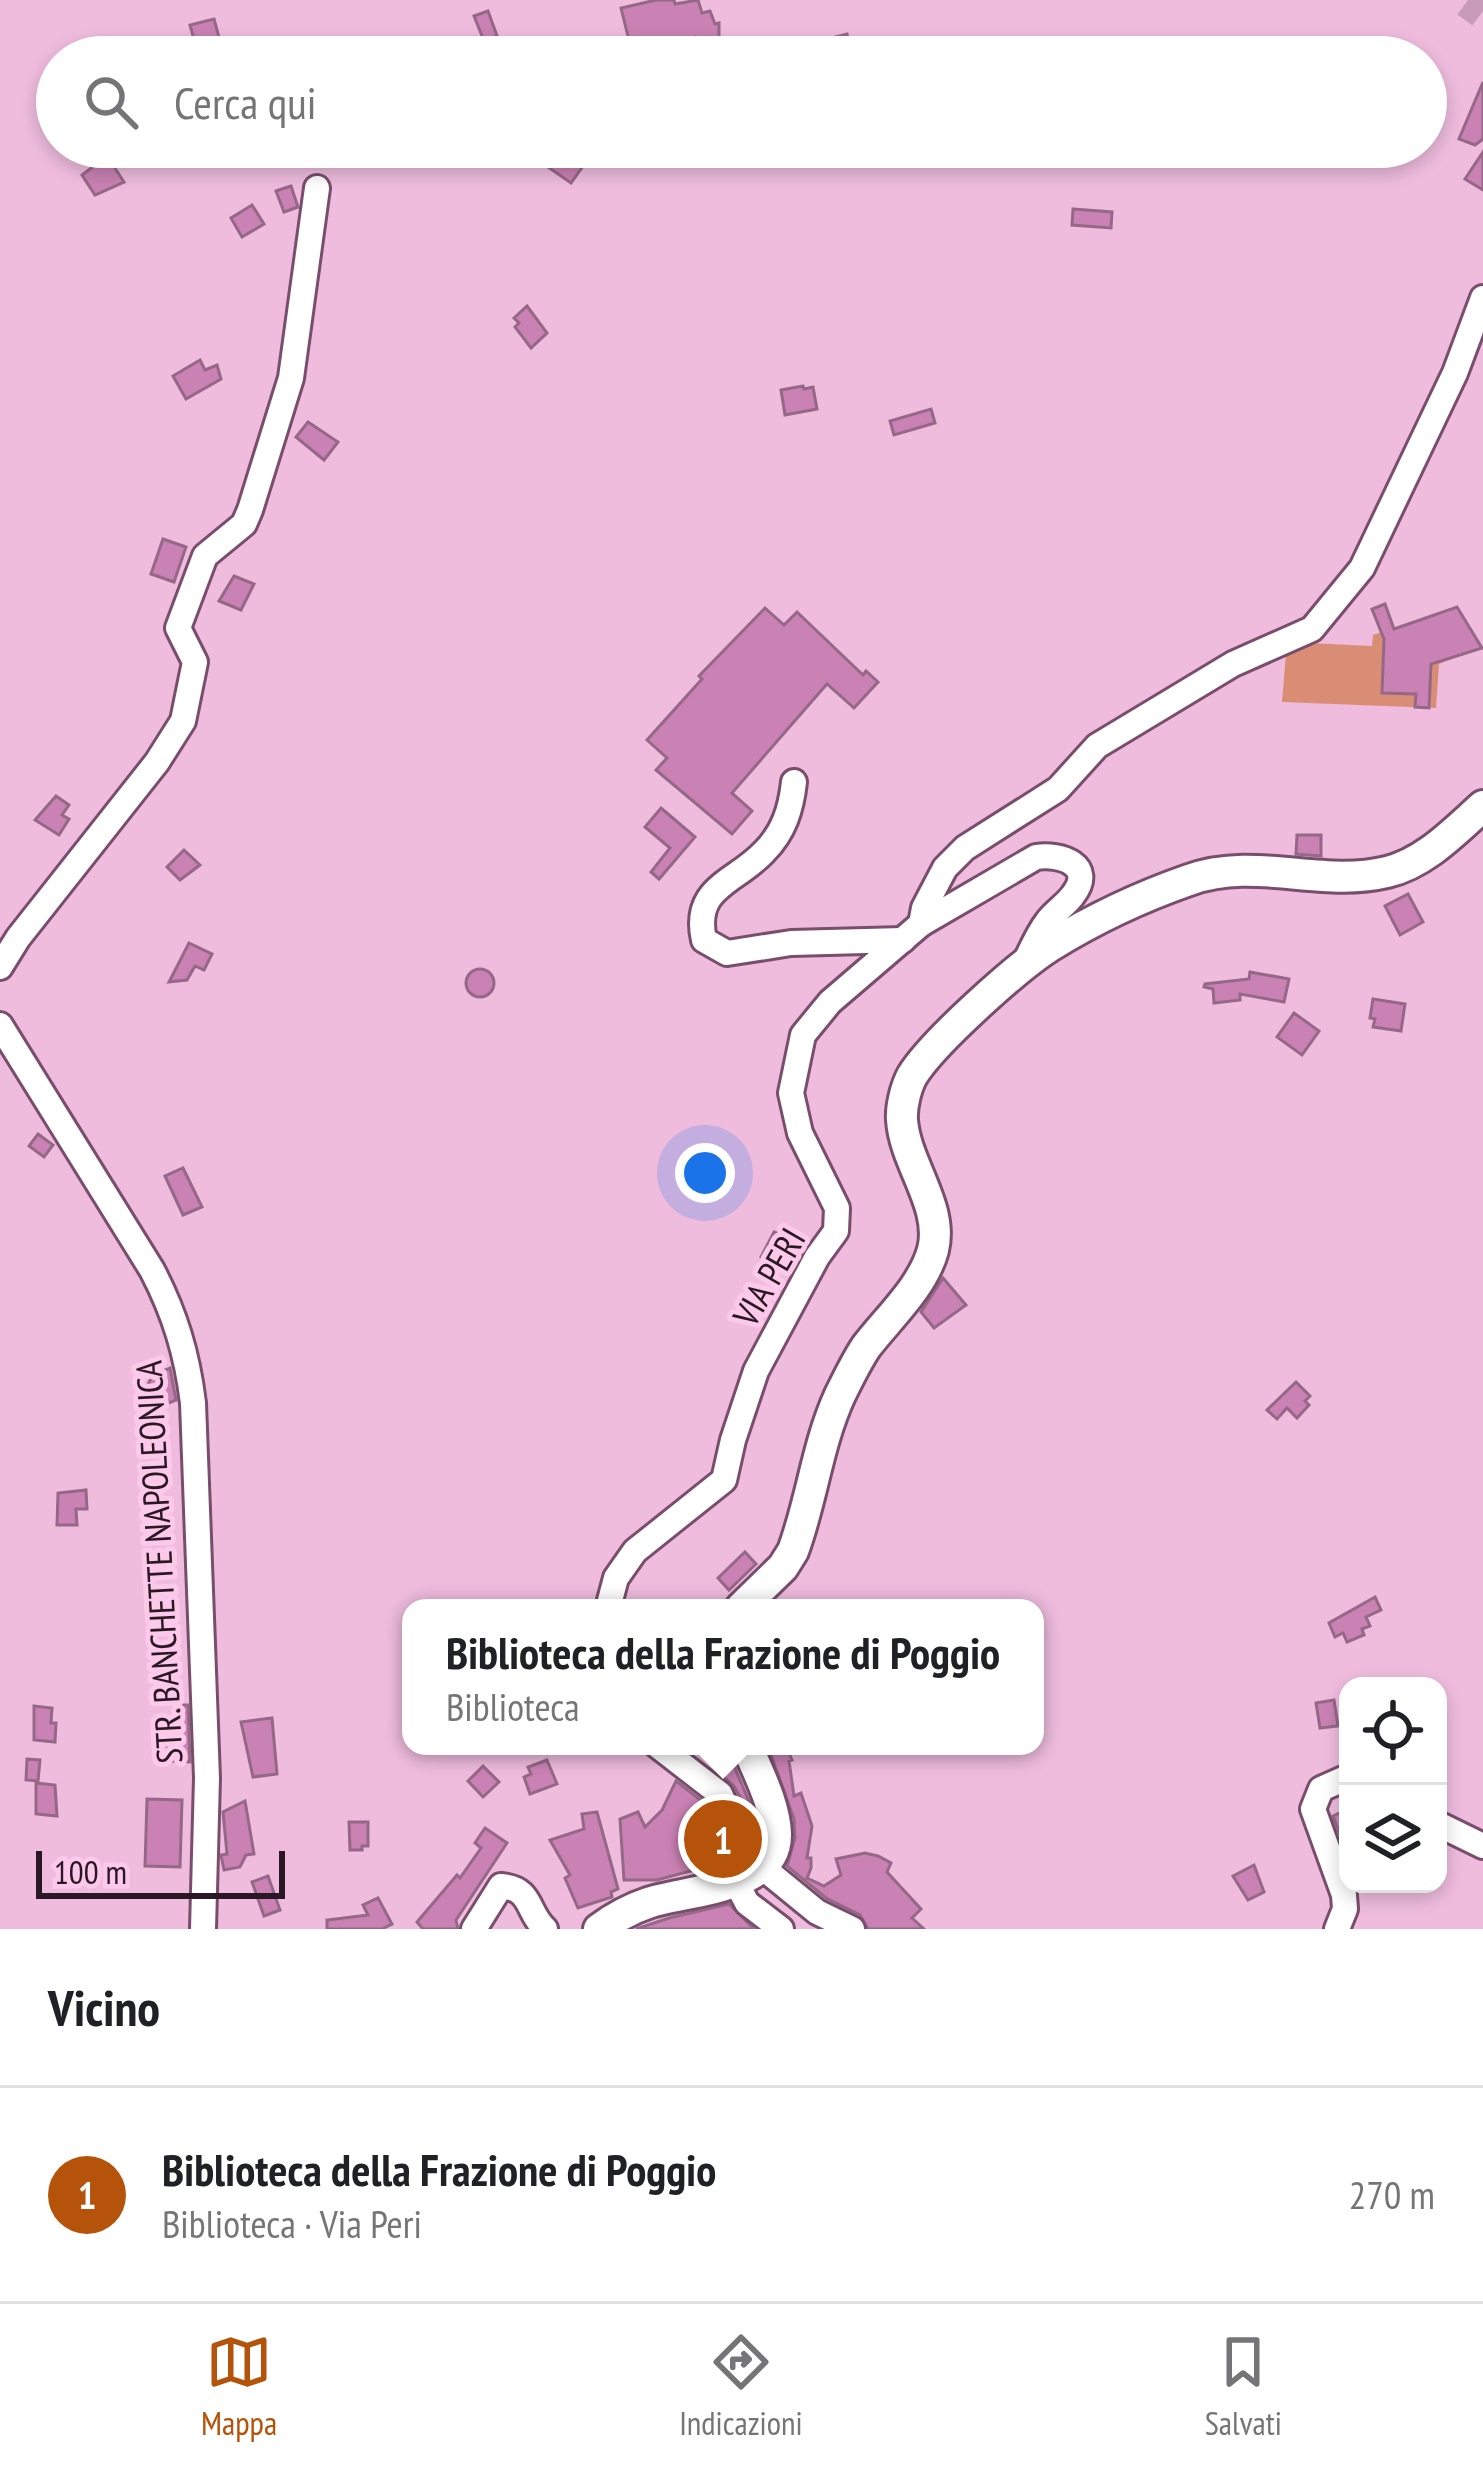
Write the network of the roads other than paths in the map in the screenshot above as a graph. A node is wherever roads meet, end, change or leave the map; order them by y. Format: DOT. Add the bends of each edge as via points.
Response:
graph roads {
  1 [pos="317,188"];
  2 [pos="1483,298"];
  3 [pos="794,782"];
  4 [pos="1483,806"];
  5 [pos="912,932"];
  6 [pos="1023,966"];
  7 [pos="0,967"];
  8 [pos="0,1025"];
  9 [pos="610,1599"];
  10 [pos="751,1599"];
  11 [pos="670,1755"];
  12 [pos="751,1755"];
  13 [pos="1339,1781"];
  14 [pos="1447,1828"];
  15 [pos="1483,1846"];
  16 [pos="749,1875"];
  17 [pos="203,1929"];
  18 [pos="474,1929"];
  19 [pos="545,1929"];
  20 [pos="599,1929"];
  21 [pos="781,1929"];
  22 [pos="852,1929"];
  23 [pos="1337,1929"];
  1 -- 7 [label="street" via="291,378 250,510 205,556 182,614 179,636 195,662 183,721"];
  2 -- 5 [label="street" via="1362,568 1312,628 1233,664 1097,746 1058,789 945,868"];
  3 -- 5 [label="street" via="778,835 711,893 700,920 704,940 728,953"];
  4 -- 6 [label="main road" via="1423,857 1390,872 1230,869 1190,879"];
  5 -- 6 [label="street, VIA PERI" via="1036,856 1068,858 1080,881 1075,893 1046,922"];
  5 -- 9 [label="street, VIA PERI" via="803,1035 791,1093 800,1133 837,1208 836,1231 756,1371 724,1480 635,1551"];
  6 -- 10 [label="main road" via="909,1081 901,1116 934,1219 933,1250 839,1397 793,1551"];
  8 -- 17 [label="street, STR. BANCHETTE NAPOLEONICA" via="152,1270 187,1356 207,1778"];
  11 -- 16 [label="street" via="720,1794"];
  12 -- 16 [label="main road" via="776,1834 773,1850"];
  13 -- 23 [label="street" via="1321,1789 1313,1809 1344,1895"];
  14 -- 15 [label="street"];
  16 -- 20 [label="main road" via="650,1902"];
  16 -- 21 [label="street" via="747,1903"];
  16 -- 22 [label="street"];
  18 -- 19 [label="street" via="501,1886 530,1898"];
}
